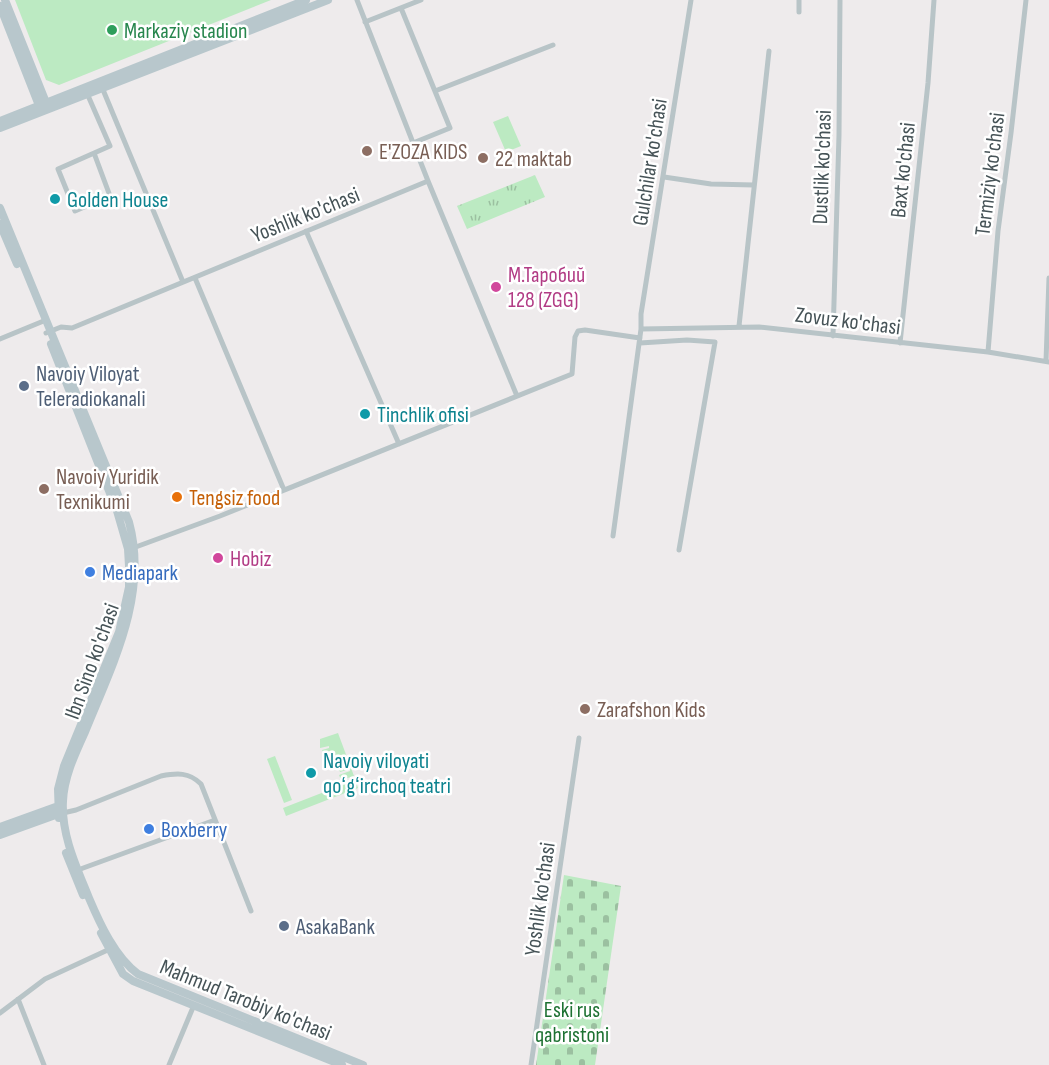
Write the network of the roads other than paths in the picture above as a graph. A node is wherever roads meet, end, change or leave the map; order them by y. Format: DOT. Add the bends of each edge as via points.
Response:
graph roads {
  1 [pos="2,0"];
  2 [pos="306,0"];
  3 [pos="328,0"];
  4 [pos="357,0"];
  5 [pos="421,0"];
  6 [pos="691,0"];
  7 [pos="799,0"];
  8 [pos="840,0"];
  9 [pos="934,0"];
  10 [pos="1026,0"];
  11 [pos="0,6"];
  12 [pos="401,8"];
  13 [pos="798,12"];
  14 [pos="365,22"];
  15 [pos="554,45"];
  16 [pos="769,51"];
  17 [pos="101,84"];
  18 [pos="85,90"];
  19 [pos="435,91"];
  20 [pos="44,107"];
  21 [pos="0,121"];
  22 [pos="0,128"];
  23 [pos="413,143"];
  24 [pos="94,153"];
  25 [pos="663,177"];
  26 [pos="428,181"];
  27 [pos="754,184"];
  28 [pos="0,208"];
  29 [pos="0,224"];
  30 [pos="306,231"];
  31 [pos="195,278"];
  32 [pos="1049,278"];
  33 [pos="183,282"];
  34 [pos="44,321"];
  35 [pos="739,326"];
  36 [pos="641,329"];
  37 [pos="49,332"];
  38 [pos="833,336"];
  39 [pos="0,339"];
  40 [pos="640,340"];
  41 [pos="900,343"];
  42 [pos="988,352"];
  43 [pos="1048,361"];
  44 [pos="517,396"];
  45 [pos="399,444"];
  46 [pos="284,490"];
  47 [pos="614,536"];
  48 [pos="131,548"];
  49 [pos="679,550"];
  50 [pos="579,738"];
  51 [pos="60,809"];
  52 [pos="215,820"];
  53 [pos="0,827"];
  54 [pos="0,835"];
  55 [pos="76,871"];
  56 [pos="251,911"];
  57 [pos="112,948"];
  58 [pos="18,999"];
  59 [pos="194,1005"];
  60 [pos="0,1013"];
  61 [pos="45,1065"];
  62 [pos="169,1065"];
  63 [pos="342,1065"];
  64 [pos="363,1065"];
  65 [pos="531,1065"];
  1 -- 20 [label="main road"];
  2 -- 17 [label="main road"];
  3 -- 17 [label="main road"];
  4 -- 14 [label="street"];
  5 -- 12 [label="street"];
  6 -- 25 [label="street, Gulchilar ko'chasi"];
  7 -- 13 [label="street"];
  8 -- 38 [label="street, Dustlik ko'chasi"];
  9 -- 41 [label="street, Baxt ko'chasi"];
  10 -- 42 [label="street, Termiziy ko'chasi" via="1005,165"];
  11 -- 20 [label="main road"];
  12 -- 14 [label="street"];
  12 -- 19 [label="street"];
  14 -- 23 [label="street"];
  15 -- 19 [label="street"];
  16 -- 27 [label="street"];
  17 -- 18 [label="main road"];
  17 -- 33 [label="street"];
  18 -- 20 [label="main road"];
  18 -- 24 [label="street" via="110,146"];
  19 -- 23 [label="street" via="450,128"];
  20 -- 21 [label="main road"];
  20 -- 22 [label="main road"];
  23 -- 26 [label="street"];
  24 -- 24 [label="street" via="58,169 75,211 110,196"];
  25 -- 27 [label="street" via="711,184"];
  25 -- 36 [label="street, Gulchilar ko'chasi"];
  26 -- 30 [label="street, Yoshlik ko'chasi"];
  26 -- 44 [label="street"];
  27 -- 35 [label="street"];
  28 -- 34 [label="main road"];
  29 -- 34 [label="main road, Mahmud Tarobiy ko'chasi"];
  30 -- 31 [label="street, Yoshlik ko'chasi"];
  30 -- 45 [label="street"];
  31 -- 33 [label="street, Yoshlik ko'chasi"];
  31 -- 46 [label="street"];
  32 -- 43 [label="street"];
  33 -- 37 [label="street, Yoshlik ko'chasi" via="72,328"];
  34 -- 37 [label="main road, Mahmud Tarobiy ko'chasi"];
  34 -- 39 [label="street"];
  35 -- 36 [label="street, Zovuz ko'chasi"];
  35 -- 38 [label="street, Zovuz ko'chasi"];
  36 -- 40 [label="street, Gulchilar ko'chasi"];
  37 -- 48 [label="main road, Mahmud Tarobiy ko'chasi"];
  38 -- 41 [label="street, Zovuz ko'chasi"];
  40 -- 44 [label="street" via="578,331 572,374"];
  40 -- 47 [label="street, Gulchilar ko'chasi"];
  40 -- 49 [label="street" via="715,342"];
  41 -- 42 [label="street, Zovuz ko'chasi"];
  42 -- 43 [label="street, Zovuz ko'chasi"];
  44 -- 45 [label="street"];
  45 -- 46 [label="street"];
  46 -- 48 [label="street"];
  48 -- 51 [label="main road, Mahmud Tarobiy ko'chasi" via="125,610 64,766 58,789"];
  50 -- 65 [label="street, Yoshlik ko'chasi"];
  51 -- 52 [label="street" via="76,810 175,773 187,774 201,784"];
  51 -- 53 [label="main road"];
  51 -- 54 [label="main road"];
  51 -- 55 [label="main road, Mahmud Tarobiy ko'chasi" via="66,850"];
  52 -- 55 [label="street"];
  52 -- 56 [label="street"];
  55 -- 57 [label="main road, Mahmud Tarobiy ko'chasi" via="92,916"];
  57 -- 58 [label="street" via="45,979"];
  57 -- 59 [label="main road, Mahmud Tarobiy ko'chasi" via="123,974 133,981"];
  57 -- 64 [label="main road, Mahmud Tarobiy ko'chasi" via="138,974"];
  58 -- 60 [label="street"];
  58 -- 61 [label="street"];
  59 -- 62 [label="street, Mahmud Tarobiy ko'chasi"];
  59 -- 63 [label="main road, Mahmud Tarobiy ko'chasi"];
}
